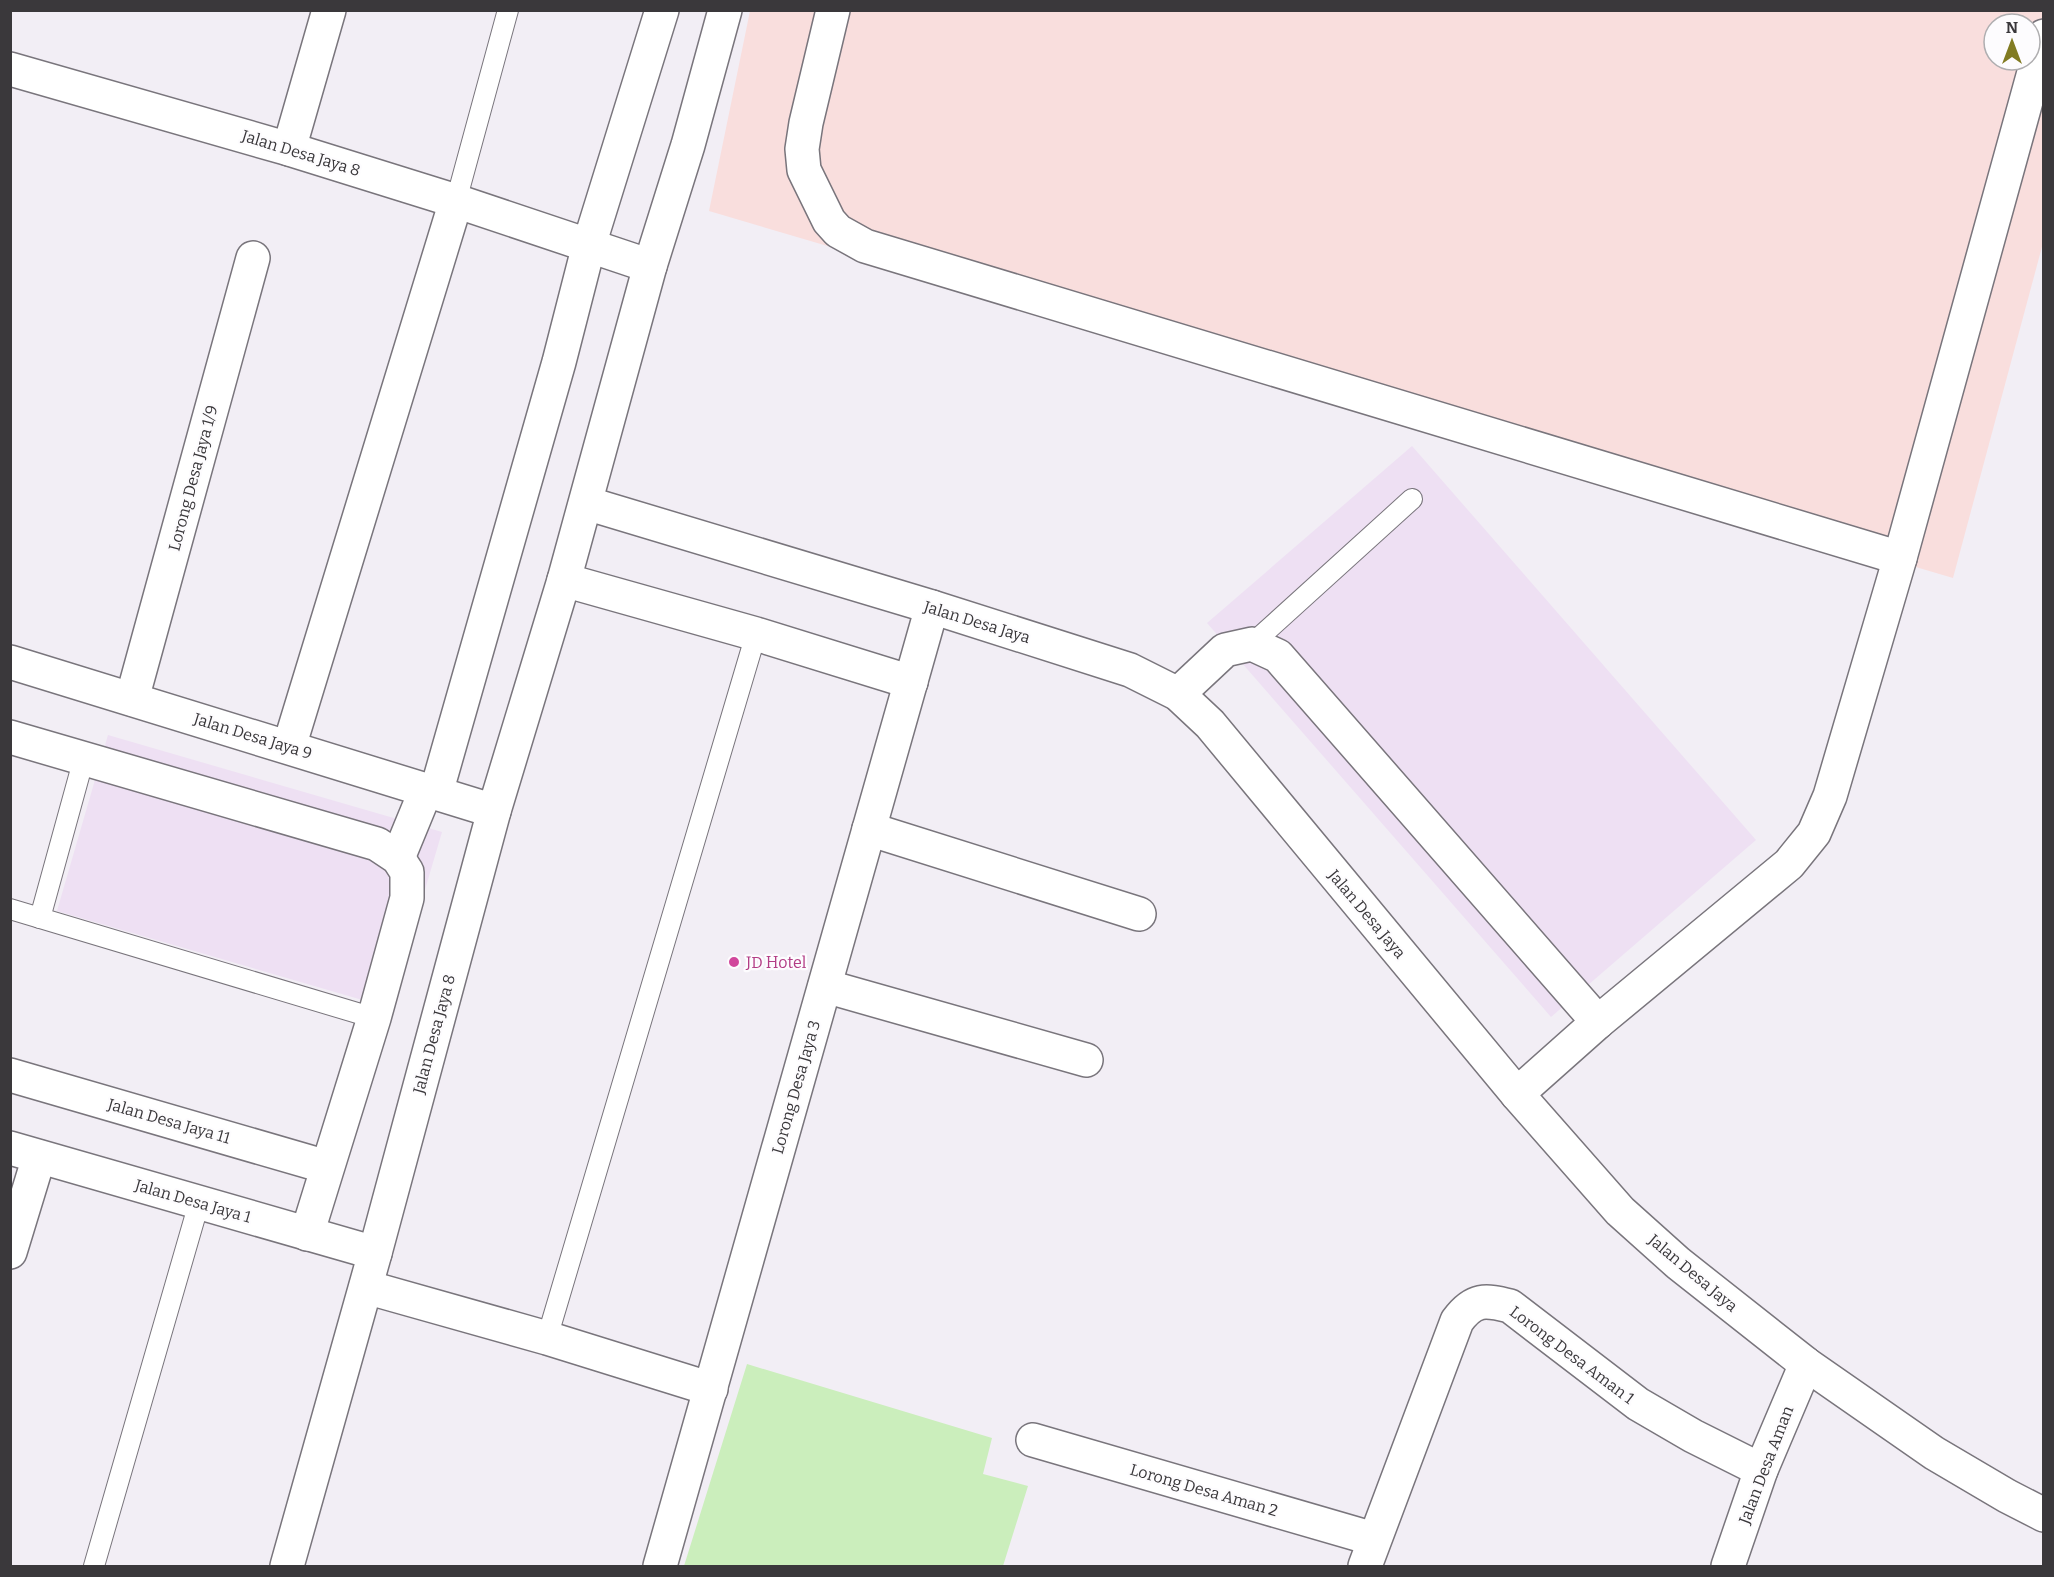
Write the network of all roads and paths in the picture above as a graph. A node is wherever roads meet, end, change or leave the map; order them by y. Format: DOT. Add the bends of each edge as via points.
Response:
graph roads {
  1 [pos="329,10"];
  2 [pos="508,10"];
  3 [pos="662,10"];
  4 [pos="725,10"];
  5 [pos="833,10"];
  6 [pos="2043,36"];
  7 [pos="10,69"];
  8 [pos="289,149"];
  9 [pos="456,201"];
  10 [pos="590,245"];
  11 [pos="253,258"];
  12 [pos="650,266"];
  13 [pos="1412,499"];
  14 [pos="586,503"];
  15 [pos="1900,558"];
  16 [pos="564,580"];
  17 [pos="932,607"];
  18 [pos="756,634"];
  19 [pos="1252,644"];
  20 [pos="10,662"];
  21 [pos="911,682"];
  22 [pos="1178,694"];
  23 [pos="132,699"];
  24 [pos="10,736"];
  25 [pos="289,747"];
  26 [pos="84,758"];
  27 [pos="431,791"];
  28 [pos="494,811"];
  29 [pos="869,829"];
  30 [pos="398,858"];
  31 [pos="10,909"];
  32 [pos="1139,914"];
  33 [pos="40,918"];
  34 [pos="825,986"];
  35 [pos="374,1018"];
  36 [pos="1598,1022"];
  37 [pos="1086,1060"];
  38 [pos="10,1075"];
  39 [pos="1517,1094"];
  40 [pos="25,1152"];
  41 [pos="327,1167"];
  42 [pos="199,1203"];
  43 [pos="307,1234"];
  44 [pos="10,1252"];
  45 [pos="375,1253"];
  46 [pos="366,1287"];
  47 [pos="547,1338"];
  48 [pos="1806,1364"];
  49 [pos="711,1389"];
  50 [pos="1033,1440"];
  51 [pos="1761,1470"];
  52 [pos="2043,1515"];
  53 [pos="1370,1553"];
  54 [pos="94,1566"];
  55 [pos="287,1566"];
  56 [pos="660,1566"];
  57 [pos="1728,1566"];
  1 -- 8 [label="street"];
  2 -- 9 [label="lane"];
  3 -- 10 [label="street"];
  4 -- 12 [label="street, Jalan Desa Jaya 8"];
  5 -- 15 [label="street" via="802,149 804,170 830,221 850,239"];
  6 -- 15 [label="street"];
  7 -- 8 [label="street, Jalan Desa Jaya 8"];
  8 -- 9 [label="street, Jalan Desa Jaya 8"];
  9 -- 10 [label="street, Jalan Desa Jaya 8"];
  9 -- 25 [label="street"];
  10 -- 12 [label="street, Jalan Desa Jaya 8"];
  10 -- 27 [label="street" via="550,396"];
  11 -- 23 [label="street, Lorong Desa Jaya 1/9"];
  12 -- 14 [label="street, Jalan Desa Jaya 8"];
  13 -- 19 [label="lane"];
  14 -- 16 [label="street, Jalan Desa Jaya 8"];
  14 -- 17 [label="street, Jalan Desa Jaya"];
  15 -- 36 [label="street" via="1830,796 1814,833 1790,864"];
  16 -- 18 [label="street"];
  16 -- 28 [label="street, Jalan Desa Jaya 8"];
  17 -- 21 [label="street, Lorong Desa Jaya 3"];
  17 -- 22 [label="street, Jalan Desa Jaya" via="1130,670"];
  18 -- 21 [label="street"];
  18 -- 47 [label="lane"];
  19 -- 22 [label="street" via="1225,650"];
  19 -- 36 [label="street" via="1278,656"];
  20 -- 23 [label="street, Jalan Desa Jaya 9"];
  21 -- 29 [label="street, Lorong Desa Jaya 3"];
  22 -- 39 [label="street, Jalan Desa Jaya" via="1210,724"];
  23 -- 25 [label="street, Jalan Desa Jaya 9"];
  24 -- 26 [label="street"];
  25 -- 27 [label="street, Jalan Desa Jaya 9"];
  26 -- 30 [label="street" via="376,844"];
  26 -- 33 [label="lane"];
  27 -- 28 [label="street, Jalan Desa Jaya 9"];
  27 -- 30 [label="street"];
  28 -- 45 [label="street, Jalan Desa Jaya 8"];
  29 -- 32 [label="street"];
  29 -- 34 [label="street, Lorong Desa Jaya 3"];
  30 -- 35 [label="street" via="407,872 407,898"];
  31 -- 33 [label="lane"];
  33 -- 35 [label="lane"];
  34 -- 37 [label="street"];
  34 -- 49 [label="street, Lorong Desa Jaya 3"];
  35 -- 41 [label="street"];
  36 -- 39 [label="street"];
  38 -- 41 [label="street, Jalan Desa Jaya 11"];
  39 -- 48 [label="street, Jalan Desa Jaya" via="1620,1211 1678,1263"];
  40 -- 42 [label="street, Jalan Desa Jaya 1"];
  40 -- 44 [label="street"];
  41 -- 43 [label="street"];
  42 -- 43 [label="street, Jalan Desa Jaya 1"];
  42 -- 54 [label="lane"];
  43 -- 45 [label="street, Jalan Desa Jaya 1"];
  45 -- 46 [label="street, Jalan Desa Jaya 8"];
  46 -- 47 [label="street"];
  46 -- 55 [label="street, Jalan Desa Jaya 8"];
  47 -- 49 [label="street"];
  48 -- 51 [label="street, Jalan Desa Aman"];
  48 -- 52 [label="street, Jalan Desa Jaya" via="1934,1453"];
  49 -- 56 [label="street, Lorong Desa Jaya 3"];
  50 -- 53 [label="street, Lorong Desa Aman 2"];
  51 -- 53 [label="street, Lorong Desa Aman 1" via="1638,1404 1510,1306 1489,1301 1467,1307 1457,1321"];
  51 -- 57 [label="street, Jalan Desa Aman"];
}
